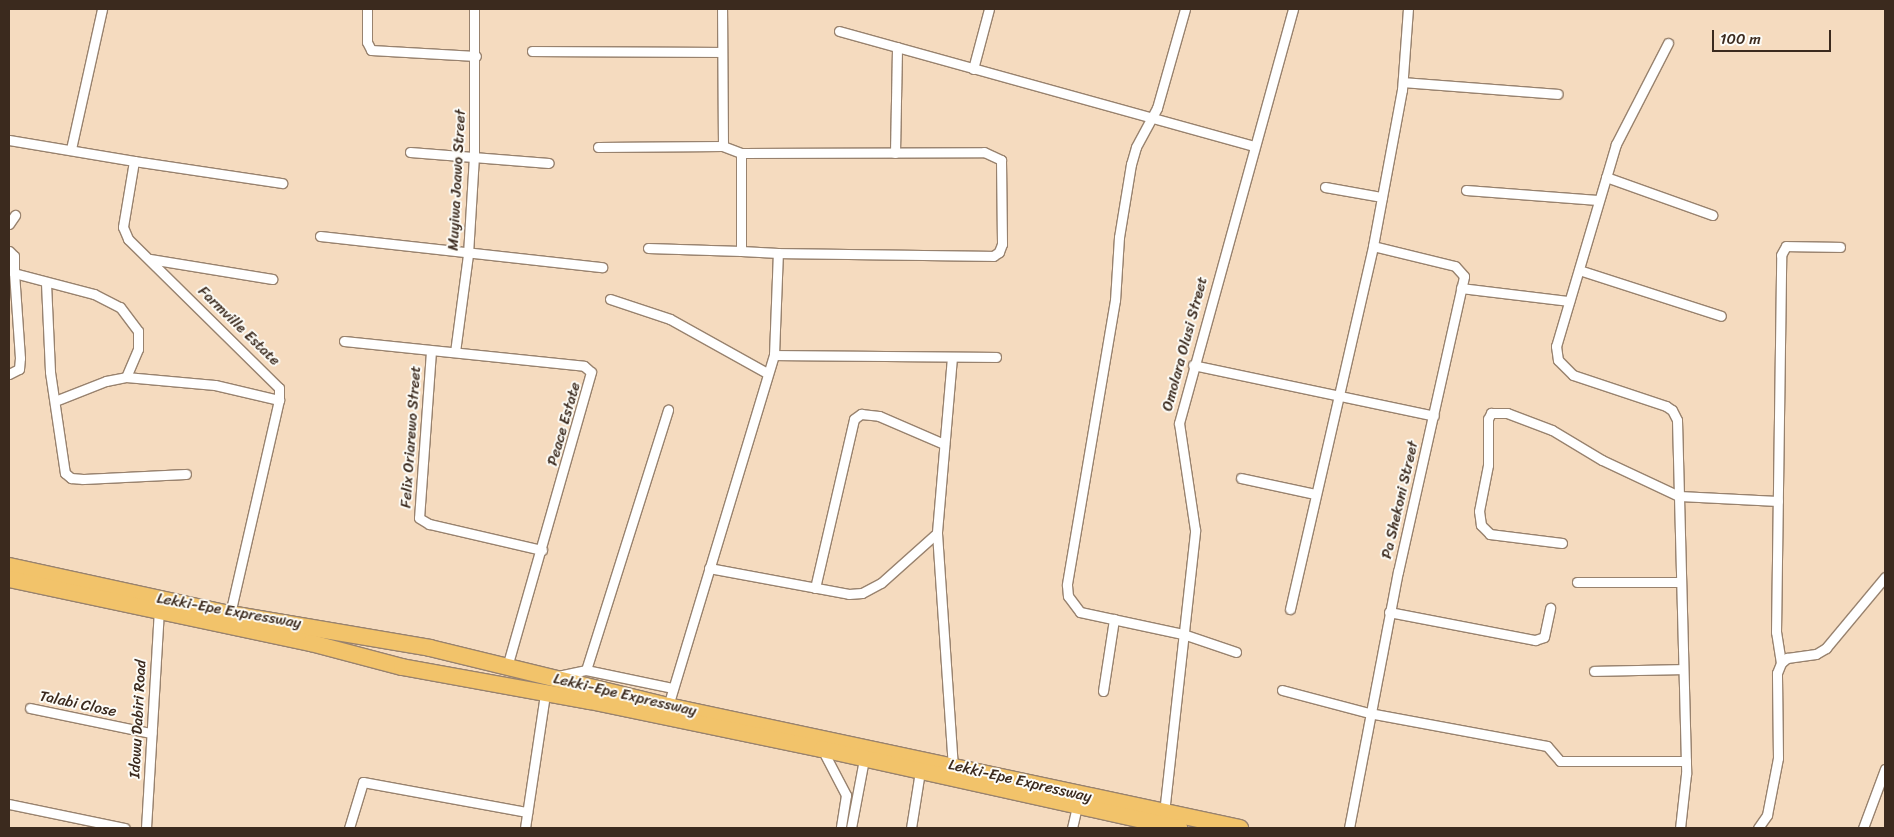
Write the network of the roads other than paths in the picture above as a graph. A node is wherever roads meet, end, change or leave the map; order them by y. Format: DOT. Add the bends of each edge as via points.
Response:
graph roads {
  1 [pos="102,9"];
  2 [pos="367,9"];
  3 [pos="474,9"];
  4 [pos="722,9"];
  5 [pos="989,9"];
  6 [pos="1185,9"];
  7 [pos="1293,9"];
  8 [pos="1408,9"];
  9 [pos="839,31"];
  10 [pos="1668,43"];
  11 [pos="897,47"];
  12 [pos="532,51"];
  13 [pos="722,52"];
  14 [pos="476,56"];
  15 [pos="973,69"];
  16 [pos="1403,82"];
  17 [pos="1558,94"];
  18 [pos="1152,120"];
  19 [pos="9,140"];
  20 [pos="723,146"];
  21 [pos="1254,146"];
  22 [pos="598,147"];
  23 [pos="71,149"];
  24 [pos="410,152"];
  25 [pos="741,153"];
  26 [pos="895,153"];
  27 [pos="474,158"];
  28 [pos="548,163"];
  29 [pos="133,164"];
  30 [pos="1606,177"];
  31 [pos="282,183"];
  32 [pos="1325,187"];
  33 [pos="1466,190"];
  34 [pos="1382,197"];
  35 [pos="1598,200"];
  36 [pos="15,215"];
  37 [pos="1712,215"];
  38 [pos="9,224"];
  39 [pos="320,236"];
  40 [pos="1373,246"];
  41 [pos="1840,247"];
  42 [pos="648,248"];
  43 [pos="9,251"];
  44 [pos="741,251"];
  45 [pos="468,254"];
  46 [pos="778,254"];
  47 [pos="150,259"];
  48 [pos="602,267"];
  49 [pos="1578,270"];
  50 [pos="14,273"];
  51 [pos="272,279"];
  52 [pos="46,283"];
  53 [pos="1462,288"];
  54 [pos="610,299"];
  55 [pos="1569,301"];
  56 [pos="1721,316"];
  57 [pos="344,341"];
  58 [pos="431,351"];
  59 [pos="455,352"];
  60 [pos="774,356"];
  61 [pos="952,356"];
  62 [pos="996,357"];
  63 [pos="1193,365"];
  64 [pos="766,373"];
  65 [pos="9,374"];
  66 [pos="126,377"];
  67 [pos="1336,395"];
  68 [pos="54,400"];
  69 [pos="279,400"];
  70 [pos="668,410"];
  71 [pos="1434,416"];
  72 [pos="944,444"];
  73 [pos="186,474"];
  74 [pos="1241,478"];
  75 [pos="1315,494"];
  76 [pos="1679,496"];
  77 [pos="1778,501"];
  78 [pos="937,533"];
  79 [pos="1562,543"];
  80 [pos="542,550"];
  81 [pos="9,566"];
  82 [pos="709,568"];
  83 [pos="1885,577"];
  84 [pos="9,579"];
  85 [pos="1576,582"];
  86 [pos="1681,582"];
  87 [pos="815,588"];
  88 [pos="1550,608"];
  89 [pos="1290,610"];
  90 [pos="159,612"];
  91 [pos="1389,612"];
  92 [pos="230,614"];
  93 [pos="1114,619"];
  94 [pos="1183,634"];
  95 [pos="416,645"];
  96 [pos="1236,652"];
  97 [pos="1781,664"];
  98 [pos="507,666"];
  99 [pos="402,667"];
  100 [pos="1682,669"];
  101 [pos="419,670"];
  102 [pos="586,670"];
  103 [pos="1594,671"];
  104 [pos="550,678"];
  105 [pos="674,688"];
  106 [pos="1282,690"];
  107 [pos="1103,691"];
  108 [pos="545,694"];
  109 [pos="668,706"];
  110 [pos="30,708"];
  111 [pos="1369,713"];
  112 [pos="151,733"];
  113 [pos="822,749"];
  114 [pos="864,759"];
  115 [pos="1686,761"];
  116 [pos="953,766"];
  117 [pos="1885,769"];
  118 [pos="920,771"];
  119 [pos="9,804"];
  120 [pos="1077,807"];
  121 [pos="527,812"];
  122 [pos="1164,813"];
  123 [pos="1140,824"];
  124 [pos="125,828"];
  125 [pos="146,828"];
  126 [pos="350,828"];
  127 [pos="525,828"];
  128 [pos="842,828"];
  129 [pos="851,828"];
  130 [pos="911,828"];
  131 [pos="1072,828"];
  132 [pos="1179,828"];
  133 [pos="1240,828"];
  134 [pos="1349,828"];
  135 [pos="1680,828"];
  136 [pos="1758,828"];
  137 [pos="1863,828"];
  1 -- 23 [label="street"];
  2 -- 14 [label="street" via="367,42 372,50"];
  3 -- 14 [label="street, Muyiwa Joawo Street"];
  4 -- 13 [label="street"];
  5 -- 15 [label="street"];
  6 -- 18 [label="street"];
  7 -- 21 [label="street, Omolara Olusi Street"];
  8 -- 16 [label="street"];
  9 -- 11 [label="street"];
  10 -- 30 [label="street" via="1624,124"];
  11 -- 15 [label="street"];
  11 -- 26 [label="street"];
  12 -- 13 [label="street"];
  13 -- 20 [label="street"];
  14 -- 27 [label="street, Muyiwa Joawo Street"];
  15 -- 18 [label="street"];
  16 -- 17 [label="street"];
  16 -- 34 [label="street"];
  18 -- 21 [label="street"];
  18 -- 93 [label="street" via="1131,164 1100,403 1067,584 1068,596 1080,612"];
  19 -- 23 [label="street"];
  20 -- 22 [label="street"];
  20 -- 25 [label="street"];
  21 -- 63 [label="street, Omolara Olusi Street"];
  23 -- 29 [label="street"];
  24 -- 27 [label="street"];
  25 -- 26 [label="street"];
  25 -- 44 [label="street"];
  26 -- 46 [label="street" via="984,152 1001,160 1002,244 999,252 993,256"];
  27 -- 28 [label="street"];
  27 -- 45 [label="street, Muyiwa Joawo Street"];
  29 -- 31 [label="street"];
  29 -- 47 [label="street, Farmville Estate" via="123,227 128,239"];
  30 -- 35 [label="street"];
  30 -- 37 [label="street"];
  32 -- 34 [label="street"];
  33 -- 35 [label="street"];
  34 -- 40 [label="street"];
  35 -- 49 [label="street"];
  36 -- 38 [label="street"];
  39 -- 45 [label="street"];
  40 -- 53 [label="street, Pa Shekoni Street" via="1455,266 1464,276"];
  40 -- 67 [label="street"];
  41 -- 77 [label="street" via="1782,248"];
  42 -- 44 [label="street"];
  43 -- 50 [label="street" via="14,256"];
  44 -- 46 [label="street"];
  45 -- 48 [label="street"];
  45 -- 59 [label="street, Muyiwa Joawo Street"];
  46 -- 60 [label="street"];
  47 -- 51 [label="street"];
  47 -- 69 [label="street, Farmville Estate" via="277,383"];
  49 -- 55 [label="street"];
  49 -- 56 [label="street"];
  50 -- 52 [label="street"];
  50 -- 65 [label="street" via="20,358 19,369"];
  52 -- 66 [label="street" via="107,298 131,320 138,331 138,349"];
  52 -- 68 [label="street"];
  53 -- 55 [label="street"];
  53 -- 71 [label="street, Pa Shekoni Street"];
  54 -- 64 [label="street" via="670,319"];
  55 -- 76 [label="street" via="1556,346 1558,360 1573,375 1672,410 1677,420"];
  57 -- 58 [label="street, Peace Estate"];
  58 -- 59 [label="street, Peace Estate"];
  58 -- 80 [label="street, Felix Oriarewo Street" via="419,518 429,524"];
  59 -- 80 [label="street, Peace Estate" via="584,366 591,372"];
  60 -- 61 [label="street"];
  60 -- 64 [label="street"];
  61 -- 62 [label="street"];
  61 -- 72 [label="street"];
  63 -- 67 [label="street"];
  63 -- 94 [label="street, Omolara Olusi Street" via="1179,422 1195,530"];
  64 -- 82 [label="street"];
  66 -- 68 [label="street"];
  66 -- 69 [label="street" via="216,385"];
  67 -- 71 [label="street"];
  67 -- 75 [label="street"];
  68 -- 73 [label="street" via="66,473 71,478"];
  69 -- 92 [label="street"];
  70 -- 102 [label="street"];
  71 -- 91 [label="street, Pa Shekoni Street"];
  72 -- 78 [label="street"];
  72 -- 87 [label="street" via="879,416 861,414 854,419"];
  74 -- 75 [label="street"];
  75 -- 89 [label="street"];
  76 -- 77 [label="street"];
  76 -- 79 [label="street" via="1602,460 1552,430 1507,413 1491,413 1488,419 1488,465 1479,511 1481,525 1490,534"];
  76 -- 86 [label="street"];
  77 -- 97 [label="street" via="1776,632"];
  78 -- 87 [label="street" via="881,583 862,593"];
  78 -- 116 [label="street"];
  80 -- 98 [label="street, Peace Estate"];
  81 -- 92 [label="highway, Lekki-Epe Expressway"];
  82 -- 87 [label="street"];
  82 -- 105 [label="street"];
  83 -- 97 [label="street" via="1826,648 1816,654 1787,658"];
  84 -- 90 [label="highway, Lekki-Epe Expressway"];
  85 -- 86 [label="street"];
  86 -- 100 [label="street"];
  88 -- 91 [label="street" via="1544,637 1535,640"];
  90 -- 99 [label="highway, Lekki-Epe Expressway" via="311,643"];
  90 -- 112 [label="street, Idowu Dabiri Road"];
  91 -- 111 [label="street, Pa Shekoni Street"];
  92 -- 95 [label="highway, Lekki-Epe Expressway"];
  93 -- 94 [label="street"];
  93 -- 107 [label="street"];
  94 -- 96 [label="street"];
  94 -- 122 [label="street, Omolara Olusi Street"];
  95 -- 98 [label="highway, Lekki-Epe Expressway"];
  95 -- 99 [label="highway"];
  95 -- 101 [label="highway"];
  97 -- 136 [label="street" via="1777,673 1777,764 1767,815"];
  98 -- 104 [label="highway, Lekki-Epe Expressway"];
  99 -- 101 [label="highway, Lekki-Epe Expressway"];
  100 -- 103 [label="street"];
  100 -- 115 [label="street"];
  101 -- 108 [label="highway, Lekki-Epe Expressway"];
  102 -- 104 [label="street"];
  102 -- 105 [label="street"];
  104 -- 109 [label="highway, Lekki-Epe Expressway"];
  105 -- 109 [label="street"];
  106 -- 111 [label="street"];
  108 -- 113 [label="highway, Lekki-Epe Expressway"];
  108 -- 121 [label="street"];
  109 -- 116 [label="highway, Lekki-Epe Expressway"];
  110 -- 112 [label="street, Talabi Close"];
  111 -- 115 [label="street" via="1547,746 1560,761"];
  111 -- 134 [label="street, Pa Shekoni Street"];
  112 -- 125 [label="street, Idowu Dabiri Road"];
  113 -- 114 [label="highway, Lekki-Epe Expressway"];
  113 -- 128 [label="street" via="846,795"];
  114 -- 118 [label="highway, Lekki-Epe Expressway"];
  114 -- 129 [label="street"];
  115 -- 135 [label="street"];
  116 -- 122 [label="highway, Lekki-Epe Expressway"];
  117 -- 137 [label="street"];
  118 -- 120 [label="highway, Lekki-Epe Expressway"];
  118 -- 130 [label="street"];
  119 -- 124 [label="street"];
  120 -- 123 [label="highway, Lekki-Epe Expressway"];
  120 -- 131 [label="street"];
  121 -- 126 [label="street" via="363,782"];
  121 -- 127 [label="street"];
  122 -- 133 [label="highway, Lekki-Epe Expressway"];
  123 -- 132 [label="highway, Lekki-Epe Expressway"];
}
